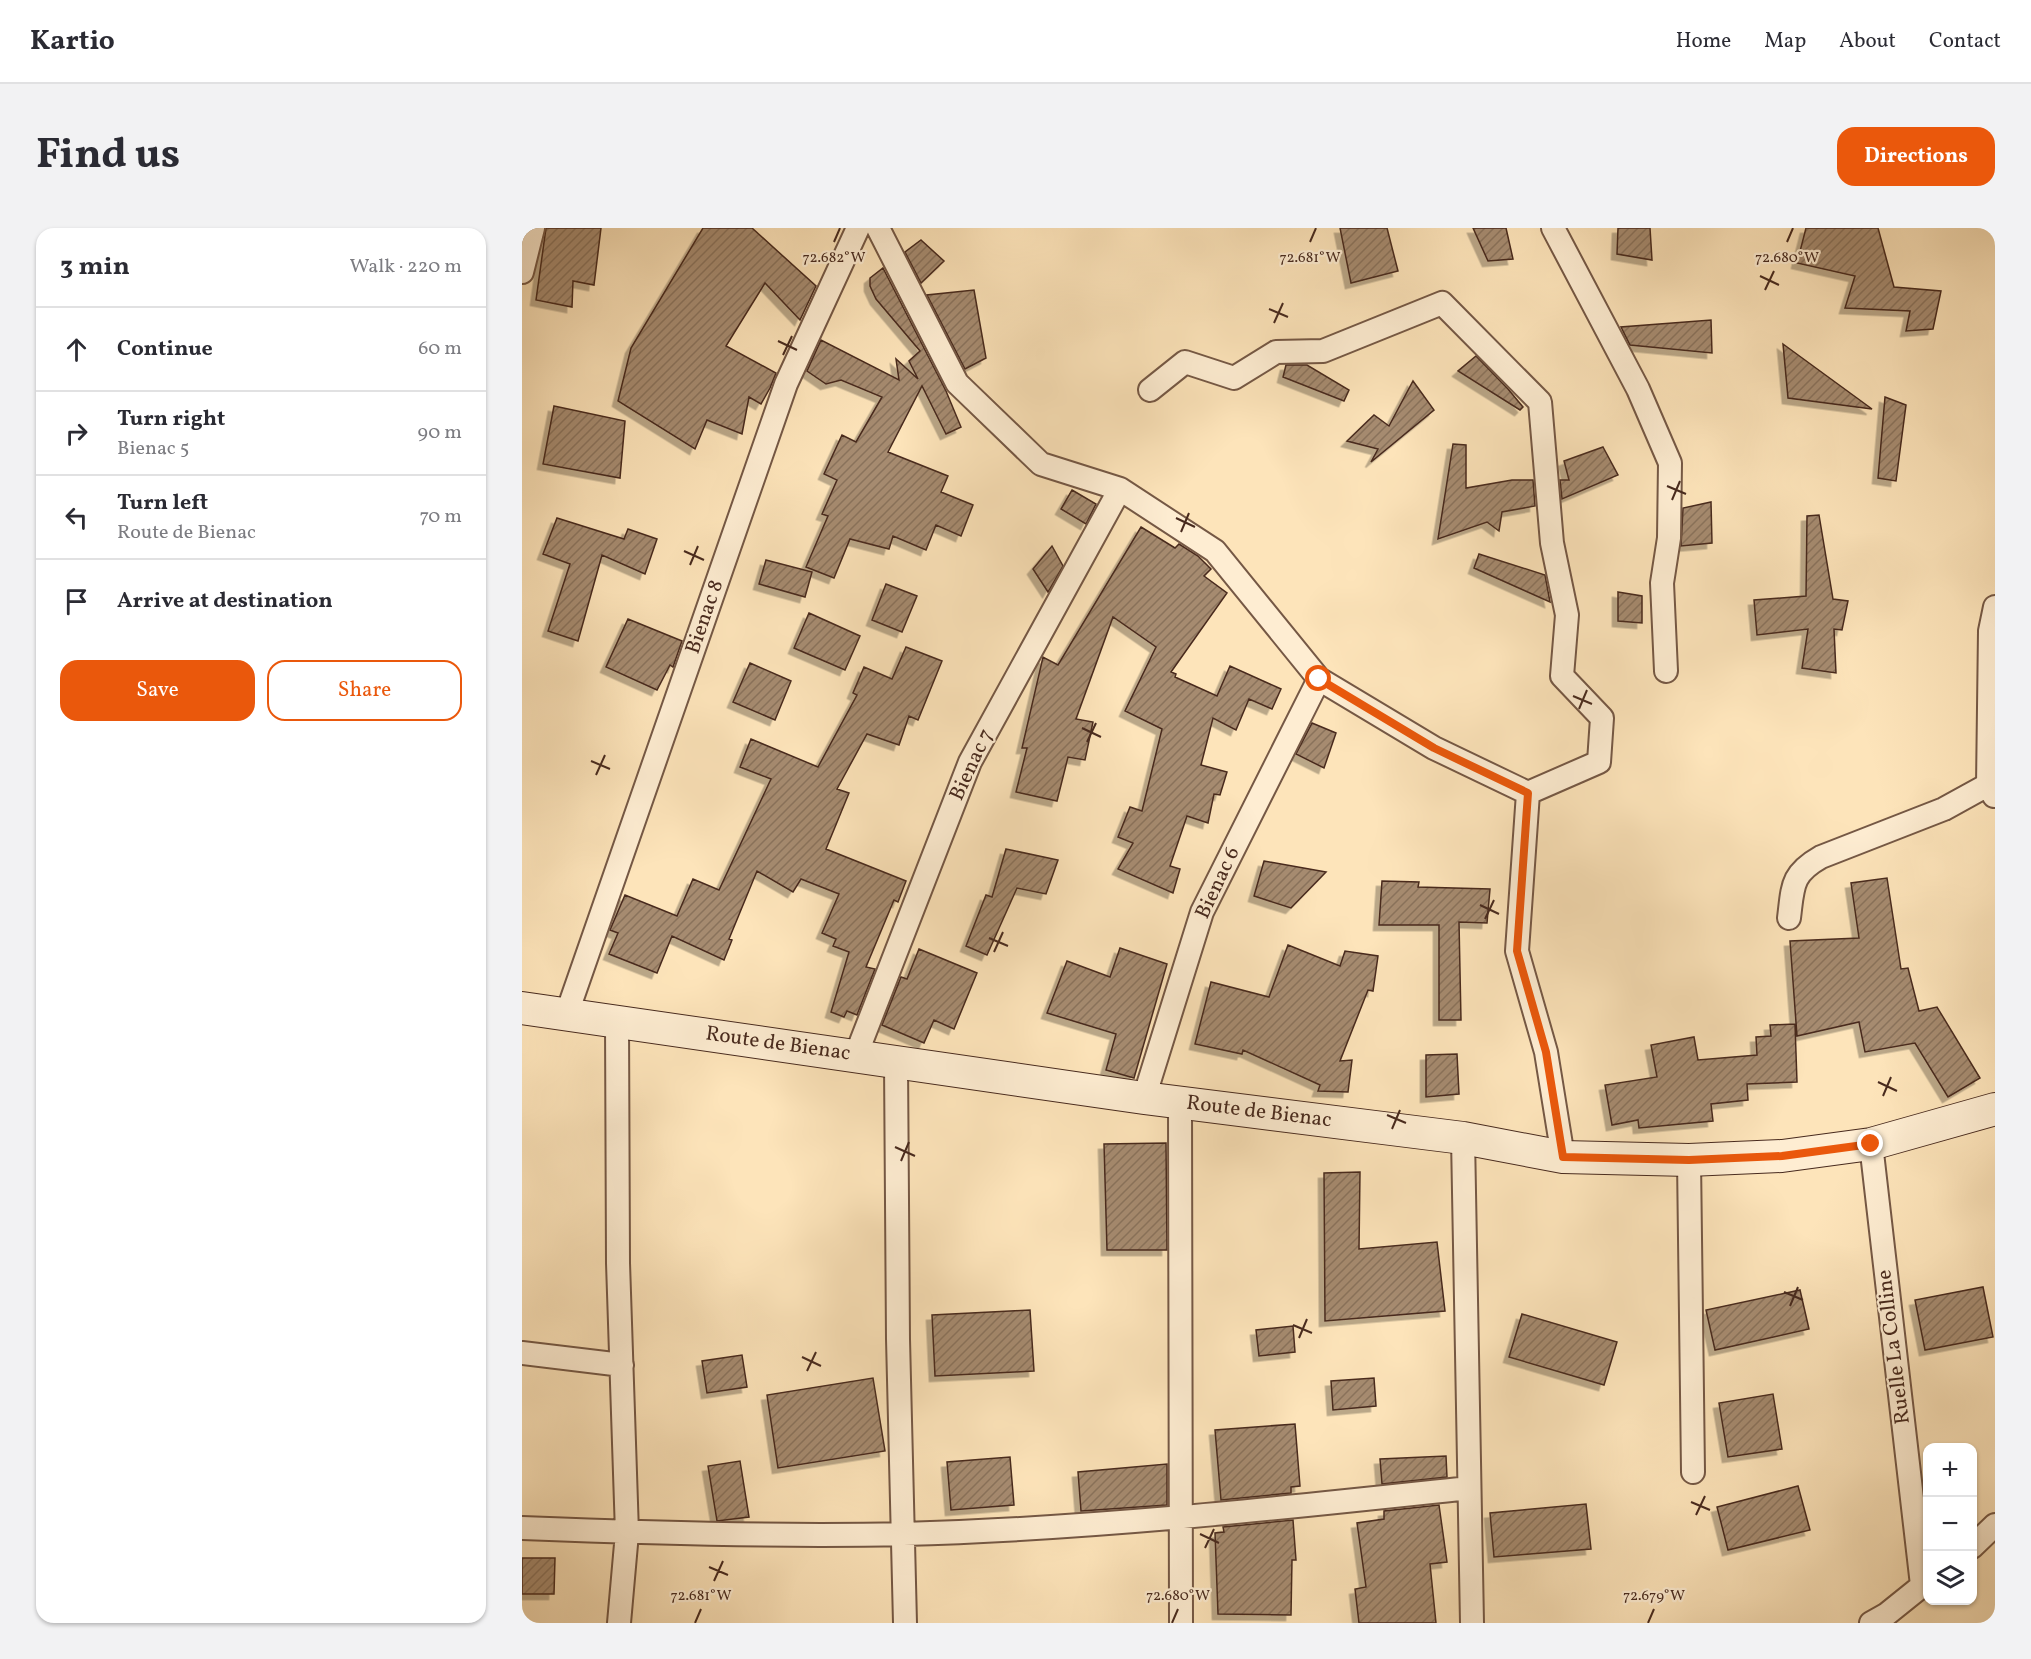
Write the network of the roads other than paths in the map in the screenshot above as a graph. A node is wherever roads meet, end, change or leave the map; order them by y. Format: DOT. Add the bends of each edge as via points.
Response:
graph roads {
  1 [pos="533,228"];
  2 [pos="858,228"];
  3 [pos="878,228"];
  4 [pos="1553,228"];
  5 [pos="522,272"];
  6 [pos="1150,390"];
  7 [pos="1120,489"];
  8 [pos="1995,607"];
  9 [pos="1666,671"];
  10 [pos="1319,679"];
  11 [pos="1993,788"];
  12 [pos="1528,793"];
  13 [pos="1789,918"];
  14 [pos="522,1008"];
  15 [pos="567,1013"];
  16 [pos="617,1021"];
  17 [pos="856,1055"];
  18 [pos="896,1063"];
  19 [pos="1144,1098"];
  20 [pos="1180,1101"];
  21 [pos="1995,1109"];
  22 [pos="1464,1138"];
  23 [pos="1871,1144"];
  24 [pos="1563,1157"];
  25 [pos="1689,1160"];
  26 [pos="522,1353"];
  27 [pos="622,1365"];
  28 [pos="1693,1472"];
  29 [pos="1469,1488"];
  30 [pos="1183,1518"];
  31 [pos="1995,1525"];
  32 [pos="522,1528"];
  33 [pos="627,1533"];
  34 [pos="904,1533"];
  35 [pos="1977,1542"];
  36 [pos="1923,1567"];
  37 [pos="1923,1585"];
  38 [pos="619,1623"];
  39 [pos="905,1623"];
  40 [pos="1181,1623"];
  41 [pos="1472,1623"];
  42 [pos="1871,1623"];
  1 -- 5 [label="street"];
  2 -- 15 [label="street, Bienac 8" via="786,384"];
  3 -- 7 [label="street" via="957,383 1041,464"];
  4 -- 9 [label="street" via="1638,389 1670,464 1669,538 1662,583"];
  6 -- 12 [label="street" via="1185,362 1234,378 1276,352 1323,351 1443,303 1540,402 1552,543 1567,615 1562,676 1602,718 1599,762"];
  7 -- 10 [label="street" via="1215,551"];
  7 -- 17 [label="street, Bienac 7" via="970,762"];
  8 -- 11 [label="street" via="1990,631"];
  10 -- 12 [label="street" via="1434,748"];
  10 -- 19 [label="street, Bienac 6" via="1203,912"];
  11 -- 13 [label="street" via="1802,868 1793,883"];
  12 -- 24 [label="street" via="1517,951 1546,1052"];
  14 -- 15 [label="main road, Route de Bienac"];
  15 -- 16 [label="main road, Route de Bienac"];
  16 -- 17 [label="main road, Route de Bienac"];
  16 -- 27 [label="street"];
  17 -- 18 [label="main road, Route de Bienac"];
  18 -- 19 [label="main road, Route de Bienac"];
  18 -- 34 [label="street"];
  19 -- 20 [label="main road, Route de Bienac"];
  20 -- 22 [label="main road, Route de Bienac"];
  20 -- 30 [label="street"];
  21 -- 23 [label="main road, Route de Bienac"];
  22 -- 24 [label="main road, Route de Bienac"];
  22 -- 29 [label="street"];
  23 -- 25 [label="main road, Route de Bienac" via="1782,1156"];
  23 -- 36 [label="street, Ruelle La Colline"];
  24 -- 25 [label="main road, Route de Bienac"];
  25 -- 28 [label="street"];
  26 -- 27 [label="street"];
  27 -- 33 [label="street"];
  29 -- 30 [label="street"];
  29 -- 41 [label="street"];
  30 -- 34 [label="street"];
  30 -- 40 [label="street"];
  31 -- 35 [label="street"];
  32 -- 33 [label="street"];
  33 -- 34 [label="street"];
  33 -- 38 [label="street"];
  34 -- 39 [label="street"];
  37 -- 42 [label="street"];
}
